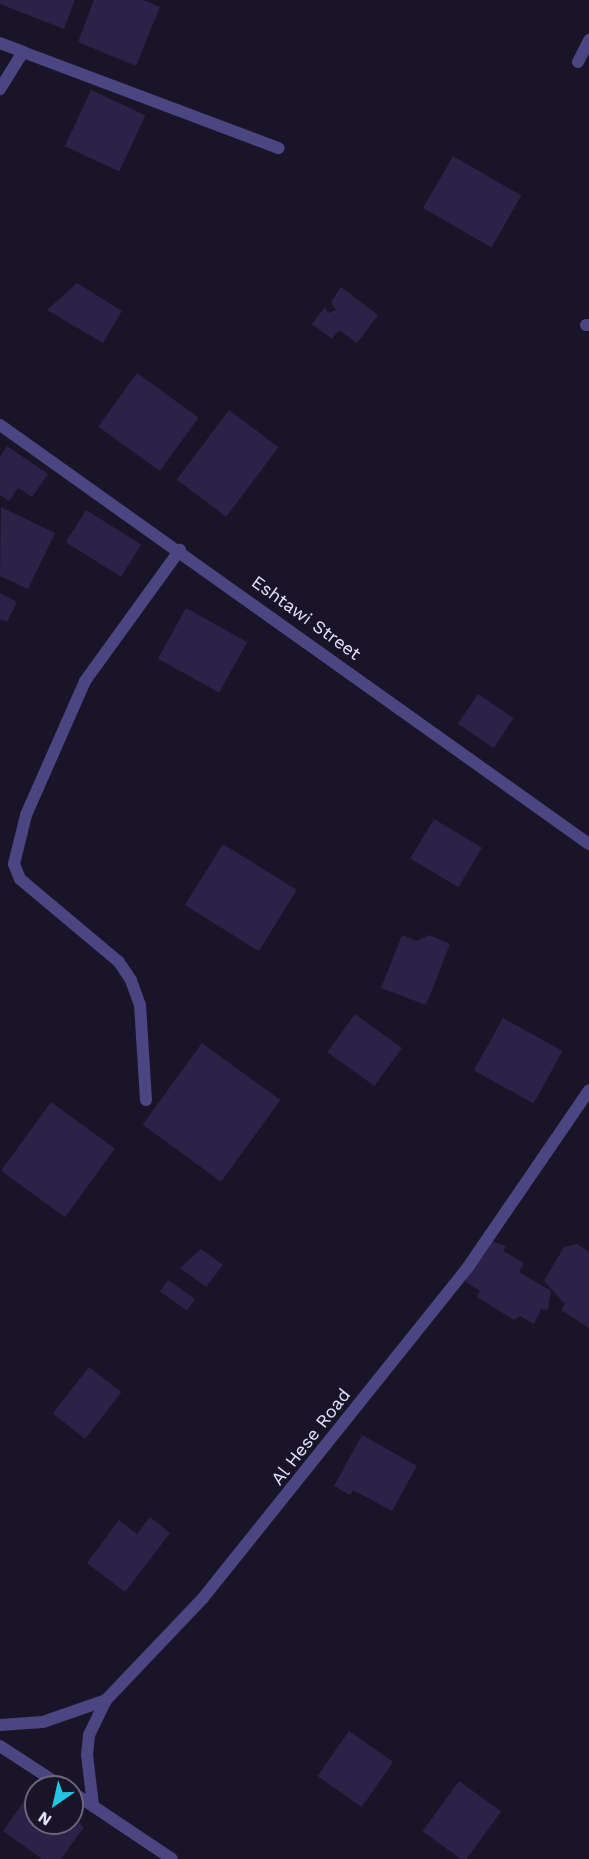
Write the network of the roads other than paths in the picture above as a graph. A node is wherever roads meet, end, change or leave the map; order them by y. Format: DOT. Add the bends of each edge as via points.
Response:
graph roads {
  1 [pos="589,40"];
  2 [pos="0,43"];
  3 [pos="23,52"];
  4 [pos="578,63"];
  5 [pos="0,89"];
  6 [pos="279,148"];
  7 [pos="0,425"];
  8 [pos="180,550"];
  9 [pos="589,844"];
  10 [pos="589,1090"];
  11 [pos="146,1100"];
  12 [pos="106,1700"];
  13 [pos="0,1725"];
  14 [pos="0,1746"];
  15 [pos="45,1775"];
  16 [pos="84,1799"];
  17 [pos="93,1805"];
  18 [pos="172,1859"];
  1 -- 4 [label="street"];
  2 -- 3 [label="street"];
  3 -- 5 [label="street"];
  3 -- 6 [label="street"];
  7 -- 8 [label="street, Eshtawi Street"];
  8 -- 9 [label="street, Eshtawi Street"];
  8 -- 11 [label="street" via="86,681 26,815 14,864 20,879 35,894 119,962 131,980 140,1005"];
  10 -- 12 [label="street, Al Hese Road" via="468,1267 276,1510 203,1598"];
  12 -- 13 [label="street, Al Hese Road" via="43,1722"];
  12 -- 17 [label="street" via="89,1736 87,1755"];
  14 -- 15 [label="street"];
  16 -- 17 [label="street"];
  17 -- 18 [label="street"];
}
